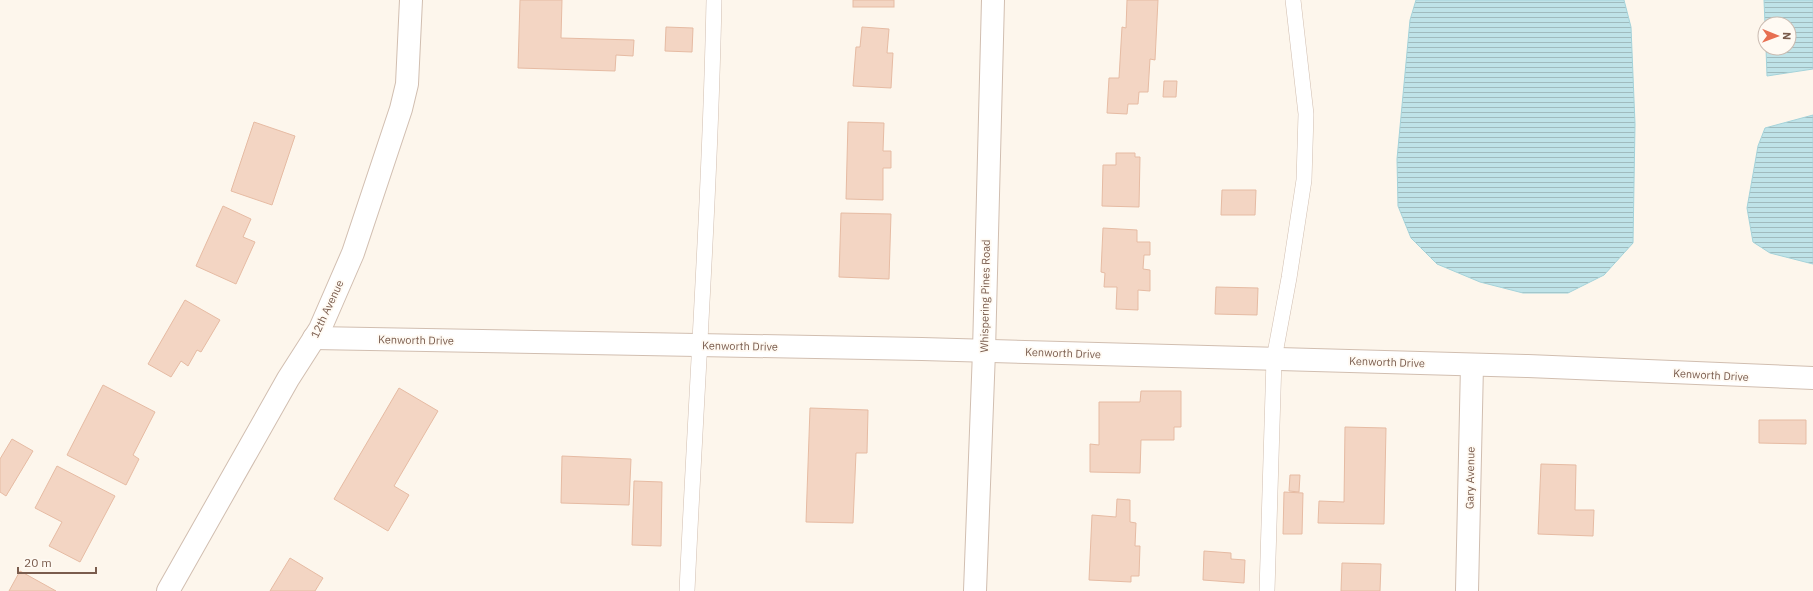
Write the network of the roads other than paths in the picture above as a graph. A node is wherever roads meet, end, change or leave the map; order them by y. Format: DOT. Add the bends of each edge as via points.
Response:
graph roads {
  1 [pos="411,0"];
  2 [pos="714,0"];
  3 [pos="993,0"];
  4 [pos="1293,0"];
  5 [pos="314,338"];
  6 [pos="701,345"];
  7 [pos="984,350"];
  8 [pos="1274,359"];
  9 [pos="1472,365"];
  10 [pos="1813,378"];
  11 [pos="168,591"];
  12 [pos="687,591"];
  13 [pos="975,591"];
  14 [pos="1267,591"];
  15 [pos="1467,591"];
  1 -- 5 [label="street, 12th Avenue" via="407,84 401,109 353,253"];
  2 -- 6 [label="lane"];
  3 -- 7 [label="street, Whispering Pines Road"];
  4 -- 8 [label="lane" via="1306,114 1304,180"];
  5 -- 6 [label="street, Kenworth Drive"];
  5 -- 11 [label="street, 12th Avenue" via="288,379"];
  6 -- 7 [label="street, Kenworth Drive"];
  6 -- 12 [label="lane"];
  7 -- 8 [label="street, Kenworth Drive"];
  7 -- 13 [label="street, Whispering Pines Road"];
  8 -- 9 [label="street, Kenworth Drive"];
  8 -- 14 [label="lane"];
  9 -- 10 [label="street, Kenworth Drive"];
  9 -- 15 [label="street, Gary Avenue"];
}
